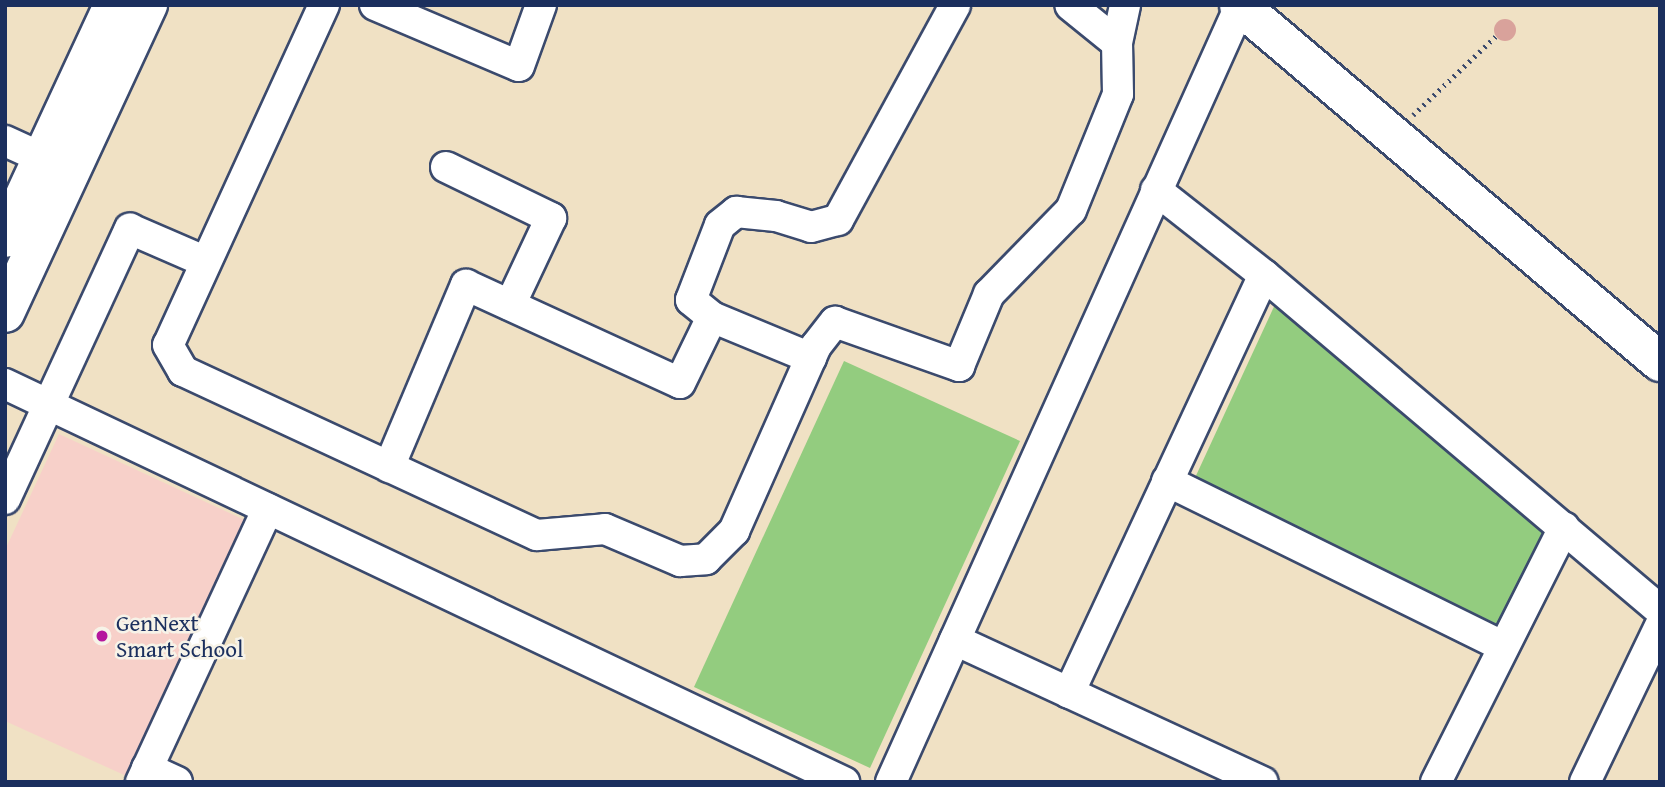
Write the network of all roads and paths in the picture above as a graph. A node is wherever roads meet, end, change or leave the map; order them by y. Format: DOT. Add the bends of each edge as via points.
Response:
graph roads {
  1 [pos="113,5"];
  2 [pos="148,5"];
  3 [pos="324,5"];
  4 [pos="375,5"];
  5 [pos="541,5"];
  6 [pos="955,5"];
  7 [pos="1070,5"];
  8 [pos="1125,5"];
  9 [pos="1240,5"];
  10 [pos="1496,36"];
  11 [pos="1117,43"];
  12 [pos="1392,135"];
  13 [pos="5,141"];
  14 [pos="57,164"];
  15 [pos="446,167"];
  16 [pos="1156,190"];
  17 [pos="5,238"];
  18 [pos="204,261"];
  19 [pos="1264,275"];
  20 [pos="510,305"];
  21 [pos="5,313"];
  22 [pos="712,317"];
  23 [pos="811,358"];
  24 [pos="1660,362"];
  25 [pos="5,384"];
  26 [pos="49,405"];
  27 [pos="389,467"];
  28 [pos="1167,481"];
  29 [pos="5,499"];
  30 [pos="268,509"];
  31 [pos="1564,527"];
  32 [pos="1660,610"];
  33 [pos="1660,626"];
  34 [pos="955,640"];
  35 [pos="1503,646"];
  36 [pos="1069,692"];
  37 [pos="144,775"];
  38 [pos="177,782"];
  39 [pos="844,782"];
  40 [pos="891,782"];
  41 [pos="1263,782"];
  42 [pos="1436,782"];
  43 [pos="1585,782"];
  1 -- 14 [label="street"];
  2 -- 14 [label="street"];
  3 -- 18 [label="street"];
  4 -- 5 [label="street" via="519,66"];
  6 -- 22 [label="street" via="838,220 811,227 776,216 736,212 720,225 691,300"];
  7 -- 11 [label="street"];
  8 -- 11 [label="street"];
  9 -- 12 [label="street"];
  9 -- 16 [label="street"];
  10 -- 12 [label="path"];
  11 -- 23 [label="street" via="1118,94 1071,210 989,294 959,366 835,322"];
  12 -- 24 [label="street"];
  13 -- 14 [label="street"];
  14 -- 17 [label="street"];
  14 -- 21 [label="street"];
  15 -- 20 [label="street" via="551,218"];
  16 -- 19 [label="street"];
  16 -- 34 [label="street"];
  18 -- 26 [label="street" via="130,229"];
  18 -- 27 [label="street" via="168,345 183,371"];
  19 -- 28 [label="street"];
  19 -- 31 [label="street"];
  20 -- 22 [label="street" via="680,383"];
  20 -- 27 [label="street" via="466,285"];
  22 -- 23 [label="street"];
  23 -- 27 [label="street" via="734,531 706,559 680,561 605,529 537,535"];
  25 -- 26 [label="street"];
  26 -- 29 [label="street"];
  26 -- 30 [label="street"];
  28 -- 35 [label="street"];
  28 -- 36 [label="street"];
  30 -- 37 [label="street"];
  30 -- 39 [label="street"];
  31 -- 32 [label="street"];
  31 -- 35 [label="street"];
  33 -- 43 [label="street"];
  34 -- 36 [label="street"];
  34 -- 40 [label="street"];
  35 -- 42 [label="street"];
  36 -- 41 [label="street"];
  37 -- 38 [label="street"];
}
